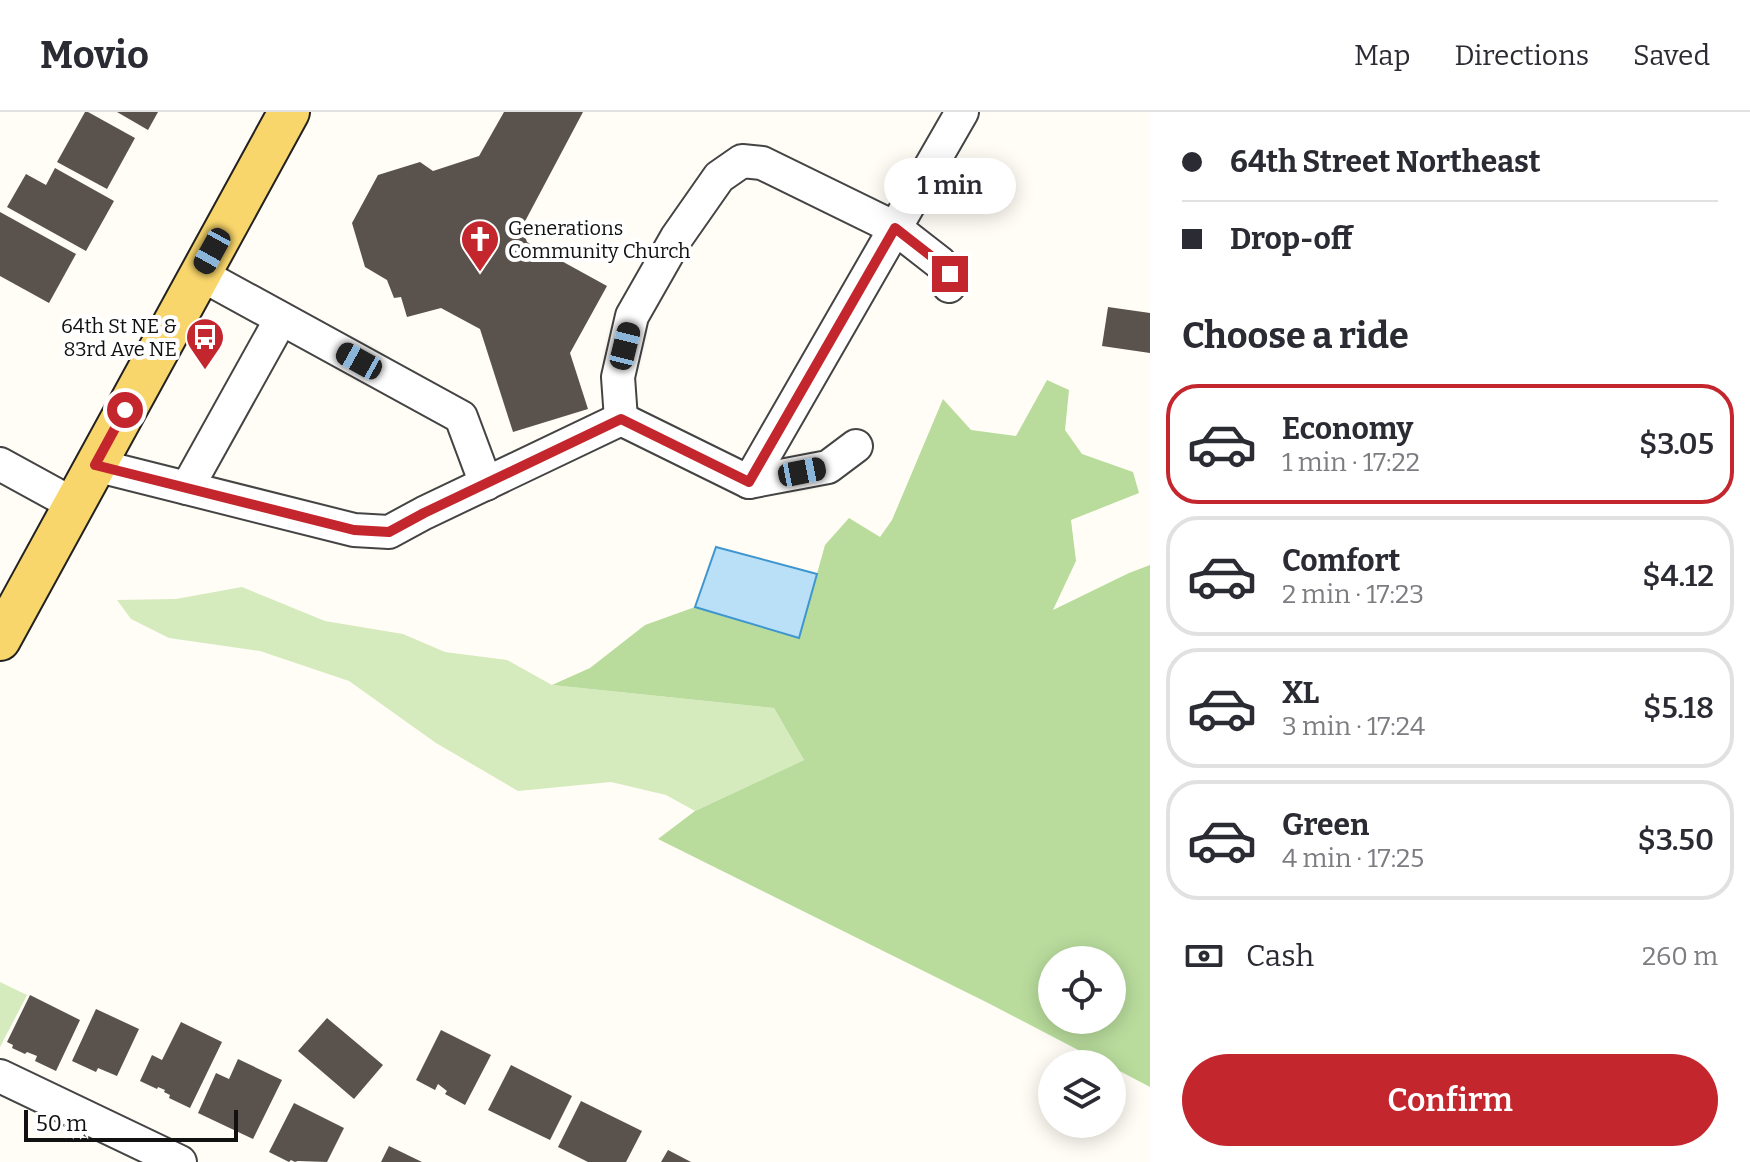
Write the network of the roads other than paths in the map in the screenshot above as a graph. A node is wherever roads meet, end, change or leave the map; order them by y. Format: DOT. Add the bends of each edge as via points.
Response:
graph roads {
  1 [pos="289,112"];
  2 [pos="962,112"];
  3 [pos="895,228"];
  4 [pos="200,274"];
  5 [pos="949,286"];
  6 [pos="281,319"];
  7 [pos="621,419"];
  8 [pos="856,446"];
  9 [pos="0,464"];
  10 [pos="95,465"];
  11 [pos="749,482"];
  12 [pos="486,484"];
  13 [pos="187,488"];
  14 [pos="73,504"];
  15 [pos="0,640"];
  16 [pos="0,1076"];
  17 [pos="180,1162"];
  1 -- 4 [label="main road"];
  2 -- 3 [label="street"];
  3 -- 5 [label="street" via="940,263 950,274"];
  3 -- 7 [label="street" via="762,163 742,161 719,177 632,316 618,377"];
  3 -- 11 [label="street"];
  4 -- 6 [label="street"];
  4 -- 10 [label="main road"];
  6 -- 12 [label="street" via="461,417"];
  6 -- 13 [label="street"];
  7 -- 11 [label="street"];
  7 -- 12 [label="street"];
  8 -- 11 [label="street" via="828,467"];
  9 -- 14 [label="street"];
  10 -- 13 [label="street"];
  10 -- 14 [label="main road"];
  12 -- 13 [label="street" via="389,532 354,530"];
  14 -- 15 [label="main road"];
  16 -- 17 [label="street"];
}
